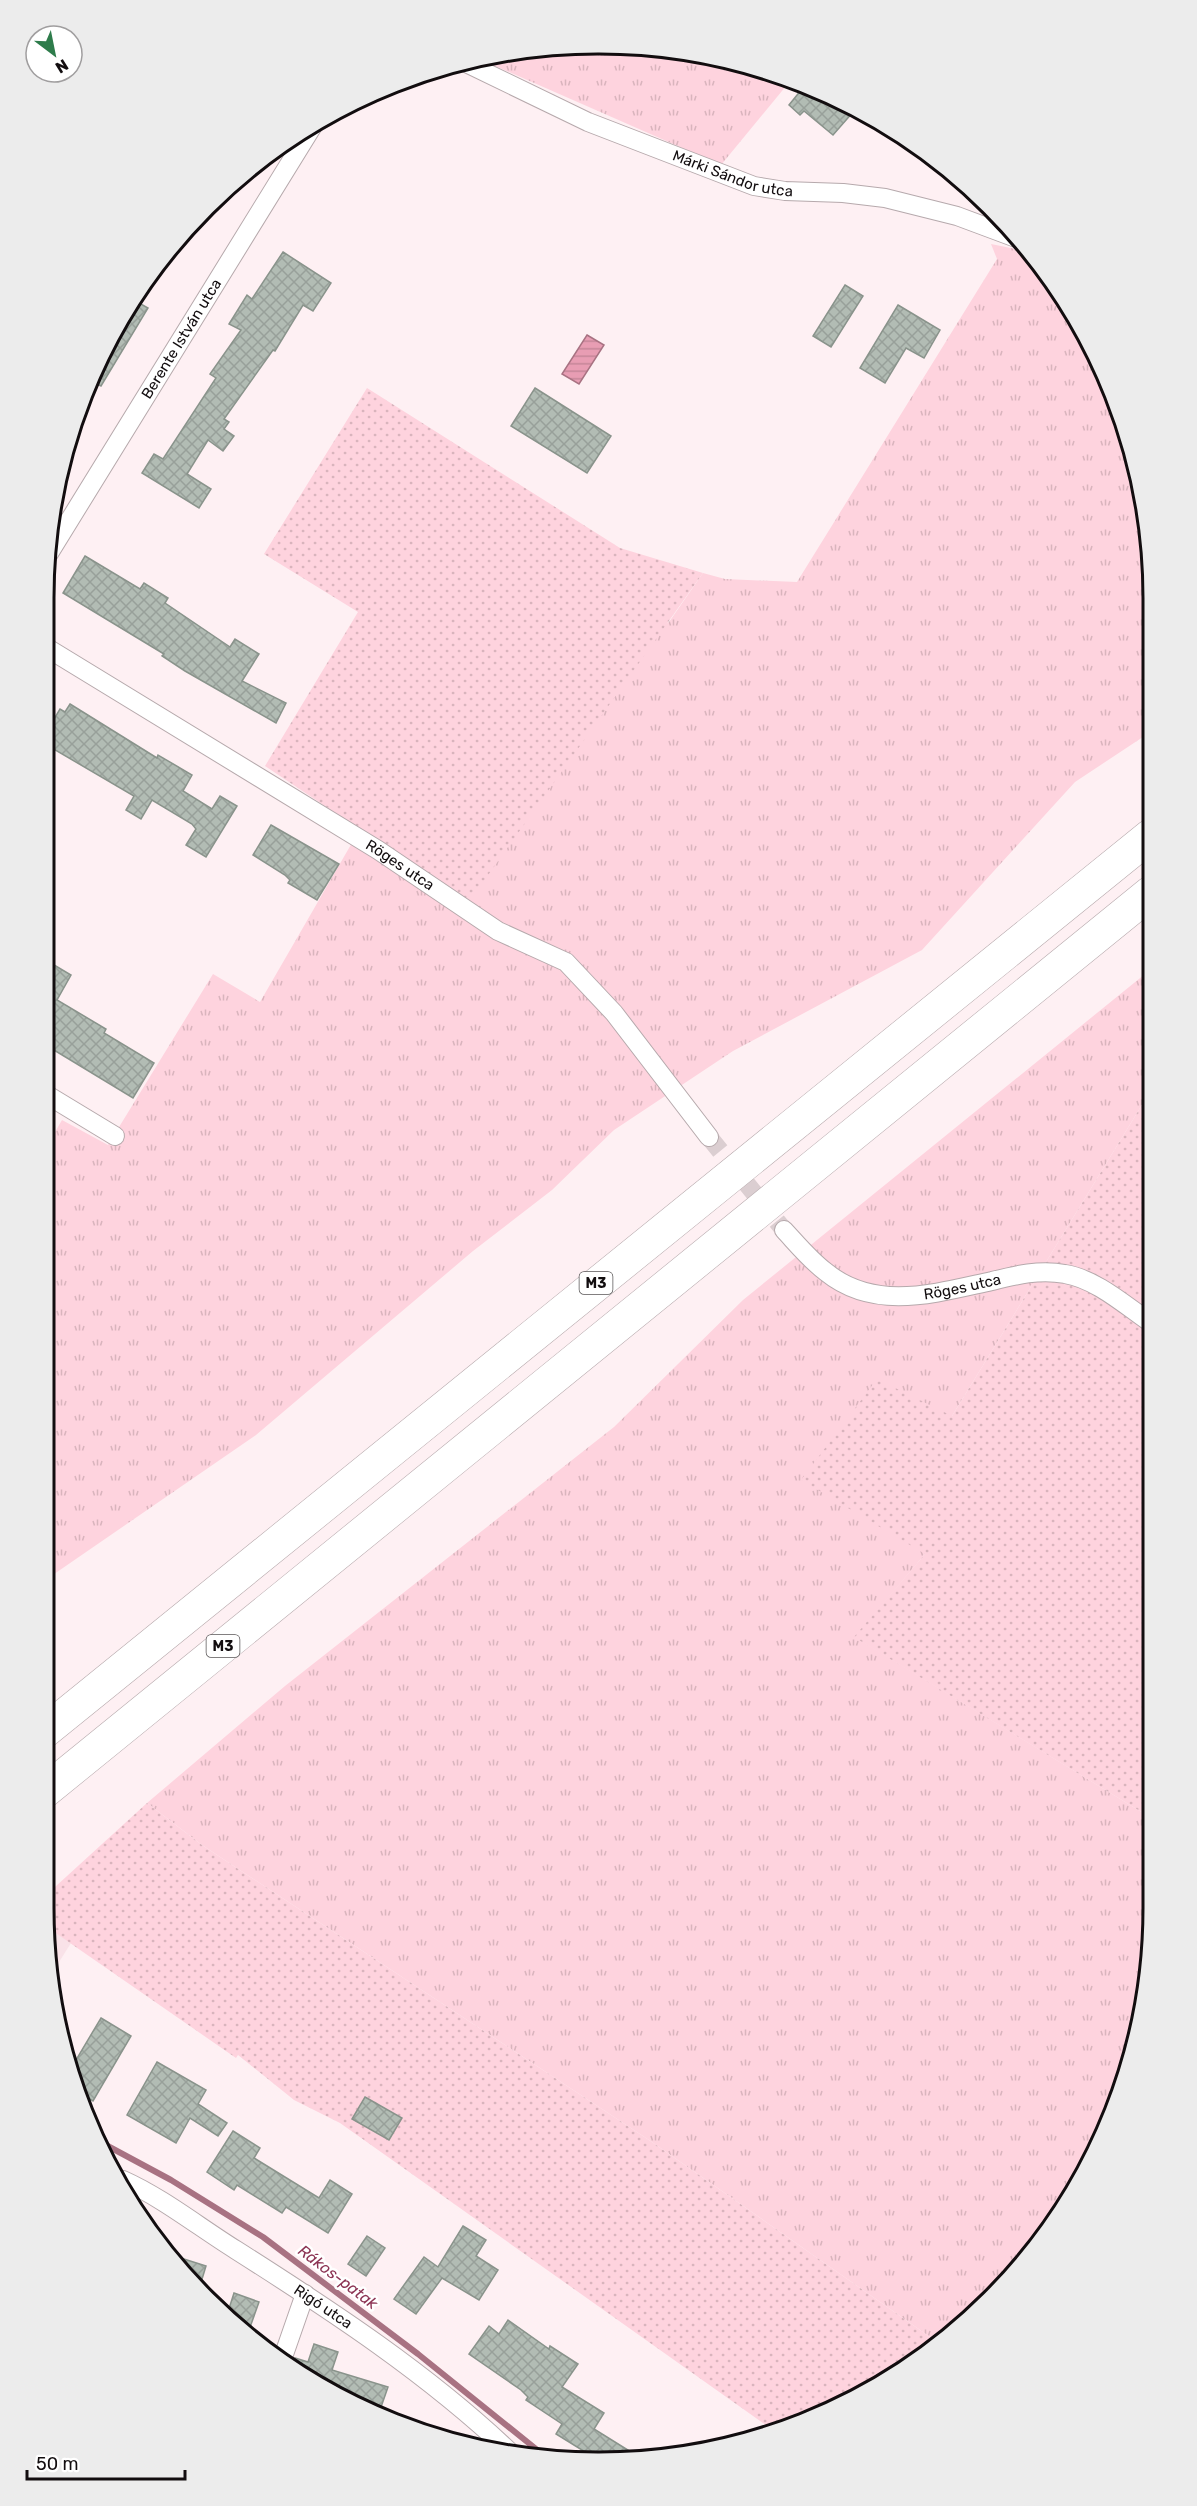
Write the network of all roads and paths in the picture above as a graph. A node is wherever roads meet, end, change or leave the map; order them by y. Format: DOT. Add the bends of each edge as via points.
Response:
graph roads {
  1 [pos="476,68"];
  2 [pos="303,141"];
  3 [pos="1003,233"];
  4 [pos="58,539"];
  5 [pos="54,652"];
  6 [pos="1143,842"];
  7 [pos="1143,899"];
  8 [pos="54,1099"];
  9 [pos="115,1136"];
  10 [pos="709,1137"];
  11 [pos="784,1230"];
  12 [pos="1143,1318"];
  13 [pos="54,1724"];
  14 [pos="54,1784"];
  15 [pos="130,2184"];
  16 [pos="305,2294"];
  17 [pos="285,2352"];
  18 [pos="501,2443"];
  1 -- 3 [label="street, Márki Sándor utca" via="588,123 754,186 918,204"];
  2 -- 4 [label="street, Berente István utca"];
  5 -- 10 [label="street, Röges utca" via="378,850 498,931 566,962 614,1013"];
  6 -- 13 [label="highway, M3"];
  7 -- 14 [label="highway, M3"];
  8 -- 9 [label="street"];
  11 -- 12 [label="street, Röges utca" via="826,1272 871,1295 914,1296 1050,1272 1067,1274 1100,1288"];
  15 -- 16 [label="street, Rigó utca"];
  16 -- 17 [label="street"];
  16 -- 18 [label="street, Rigó utca" via="438,2389"];
}
